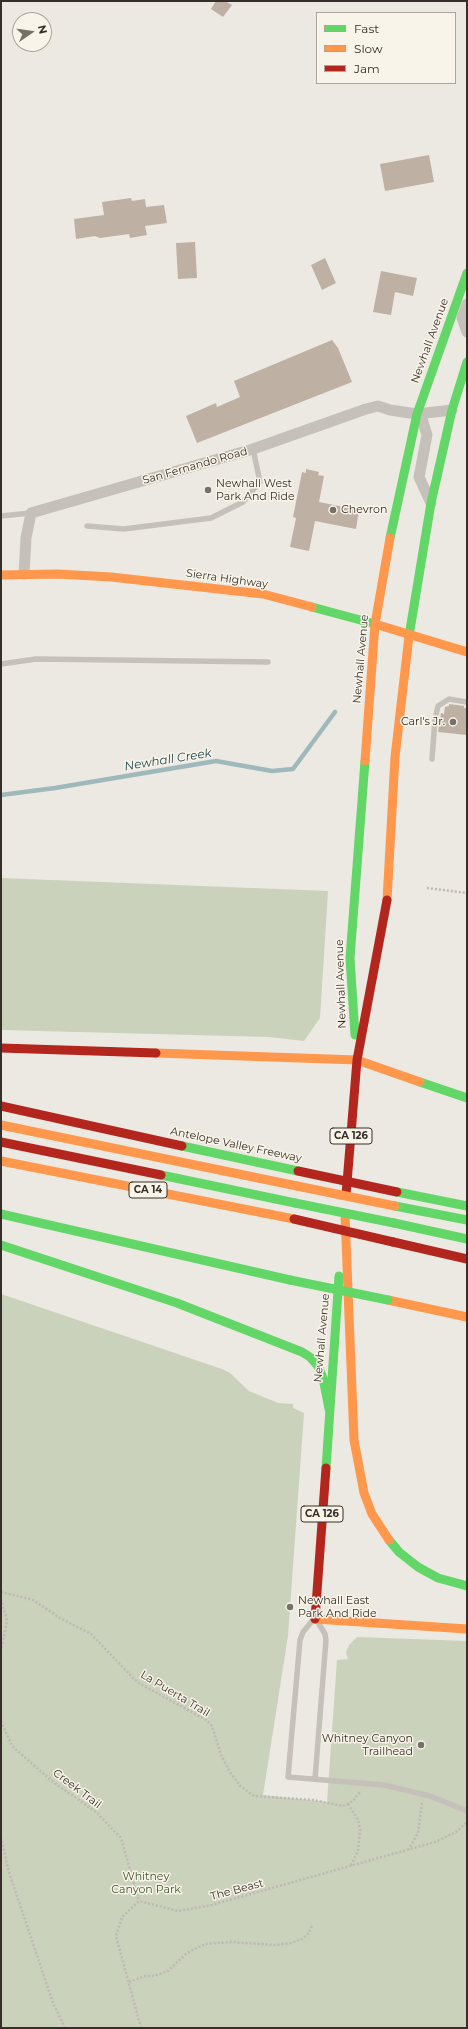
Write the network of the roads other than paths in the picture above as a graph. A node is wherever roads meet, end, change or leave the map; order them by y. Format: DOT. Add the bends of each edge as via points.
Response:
graph roads {
  1 [pos="467,273"];
  2 [pos="467,304"];
  3 [pos="467,332"];
  4 [pos="467,362"];
  5 [pos="452,410"];
  6 [pos="417,414"];
  7 [pos="253,449"];
  8 [pos="431,503"];
  9 [pos="30,513"];
  10 [pos="1,516"];
  11 [pos="87,526"];
  12 [pos="24,574"];
  13 [pos="1,575"];
  14 [pos="375,624"];
  15 [pos="409,633"];
  16 [pos="467,652"];
  17 [pos="268,662"];
  18 [pos="1,664"];
  19 [pos="467,702"];
  20 [pos="432,759"];
  21 [pos="1,1048"];
  22 [pos="357,1060"];
  23 [pos="467,1098"];
  24 [pos="1,1106"];
  25 [pos="1,1125"];
  26 [pos="1,1142"];
  27 [pos="1,1162"];
  28 [pos="467,1206"];
  29 [pos="344,1212"];
  30 [pos="1,1214"];
  31 [pos="467,1220"];
  32 [pos="467,1239"];
  33 [pos="1,1245"];
  34 [pos="467,1259"];
  35 [pos="467,1317"];
  36 [pos="329,1408"];
  37 [pos="467,1586"];
  38 [pos="315,1619"];
  39 [pos="467,1629"];
  40 [pos="315,1779"];
  41 [pos="467,1811"];
  1 -- 6 [label="main road, Newhall Avenue"];
  2 -- 3 [label="street" via="462,318"];
  4 -- 5 [label="main road, Newhall Avenue"];
  5 -- 6 [label="street, San Fernando Road"];
  5 -- 8 [label="main road, Newhall Avenue"];
  6 -- 7 [label="street, San Fernando Road" via="378,406"];
  6 -- 8 [label="street" via="427,435 419,477"];
  6 -- 14 [label="main road, Newhall Avenue" via="394,511"];
  7 -- 9 [label="street, San Fernando Road"];
  7 -- 11 [label="lane" via="260,482 242,502 211,518 124,528"];
  8 -- 15 [label="main road, Newhall Avenue"];
  9 -- 10 [label="lane"];
  9 -- 12 [label="street"];
  12 -- 13 [label="main road, Sierra Highway"];
  12 -- 14 [label="main road, Sierra Highway" via="111,577 262,594"];
  14 -- 15 [label="main road, Sierra Highway"];
  14 -- 22 [label="main road, Newhall Avenue" via="350,958"];
  15 -- 16 [label="main road, Sierra Highway"];
  15 -- 22 [label="main road, Newhall Avenue" via="395,757 386,911"];
  17 -- 18 [label="lane" via="36,659"];
  19 -- 20 [label="lane" via="449,699 438,706"];
  21 -- 22 [label="main road"];
  22 -- 23 [label="main road"];
  22 -- 29 [label="main road, Newhall Avenue / CA 126"];
  24 -- 28 [label="main road, Antelope Valley Freeway, bridge"];
  25 -- 31 [label="main road, bridge"];
  26 -- 32 [label="main road, bridge"];
  27 -- 34 [label="main road, CA 14, bridge" via="294,1219"];
  29 -- 36 [label="main road, Newhall Avenue / CA 126"];
  29 -- 37 [label="main road" via="352,1407 355,1447 364,1492 372,1514 399,1552 438,1578"];
  30 -- 35 [label="main road, bridge" via="290,1280"];
  33 -- 36 [label="main road" via="177,1303 302,1352 318,1366"];
  36 -- 38 [label="main road, Newhall Avenue / CA 126"];
  38 -- 39 [label="main road"];
  38 -- 40 [label="lane" via="326,1640"];
  38 -- 40 [label="lane" via="303,1632 300,1640 288,1777"];
  40 -- 41 [label="lane" via="384,1786 421,1794"];
}
